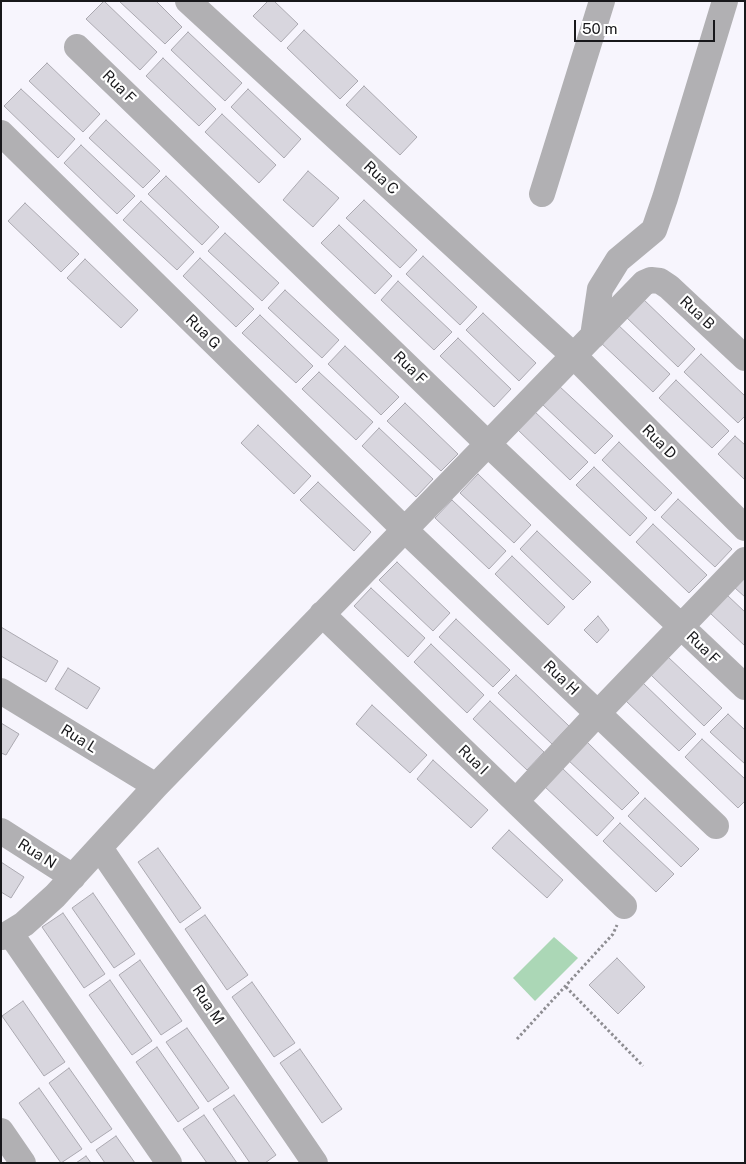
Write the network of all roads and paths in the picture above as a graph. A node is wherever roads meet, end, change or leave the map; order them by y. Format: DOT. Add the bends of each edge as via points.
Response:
graph roads {
  1 [pos="188,1"];
  2 [pos="602,1"];
  3 [pos="725,1"];
  4 [pos="77,47"];
  5 [pos="1,134"];
  6 [pos="542,194"];
  7 [pos="593,336"];
  8 [pos="574,356"];
  9 [pos="745,358"];
  10 [pos="488,444"];
  11 [pos="745,528"];
  12 [pos="405,530"];
  13 [pos="745,560"];
  14 [pos="322,614"];
  15 [pos="681,627"];
  16 [pos="745,687"];
  17 [pos="1,691"];
  18 [pos="598,713"];
  19 [pos="156,786"];
  20 [pos="516,801"];
  21 [pos="716,826"];
  22 [pos="1,831"];
  23 [pos="100,848"];
  24 [pos="73,877"];
  25 [pos="624,906"];
  26 [pos="4,939"];
  27 [pos="566,987"];
  28 [pos="518,1038"];
  29 [pos="643,1066"];
  30 [pos="1,1131"];
  31 [pos="23,1163"];
  32 [pos="169,1163"];
  33 [pos="315,1163"];
  1 -- 8 [label="street, Rua C"];
  2 -- 6 [label="street"];
  3 -- 7 [label="street" via="654,230 618,260 600,289"];
  4 -- 10 [label="street, Rua F"];
  5 -- 12 [label="street, Rua G"];
  7 -- 8 [label="street"];
  7 -- 9 [label="street, Rua B" via="644,284 651,280 660,281"];
  8 -- 10 [label="street"];
  8 -- 11 [label="street, Rua D"];
  10 -- 12 [label="street"];
  10 -- 15 [label="street, Rua F"];
  12 -- 14 [label="street"];
  12 -- 18 [label="street, Rua H"];
  13 -- 15 [label="street"];
  14 -- 19 [label="street"];
  14 -- 20 [label="street, Rua I"];
  15 -- 16 [label="street, Rua F"];
  15 -- 18 [label="street"];
  17 -- 19 [label="street, Rua L"];
  18 -- 20 [label="street"];
  18 -- 21 [label="street, Rua H"];
  19 -- 23 [label="street"];
  20 -- 25 [label="street, Rua I"];
  22 -- 24 [label="street, Rua N"];
  23 -- 24 [label="street"];
  23 -- 33 [label="street, Rua M"];
  24 -- 26 [label="street" via="40,911"];
  25 -- 27 [label="path" via="614,934"];
  26 -- 32 [label="street"];
  27 -- 28 [label="path"];
  27 -- 29 [label="path"];
  30 -- 31 [label="street"];
}
